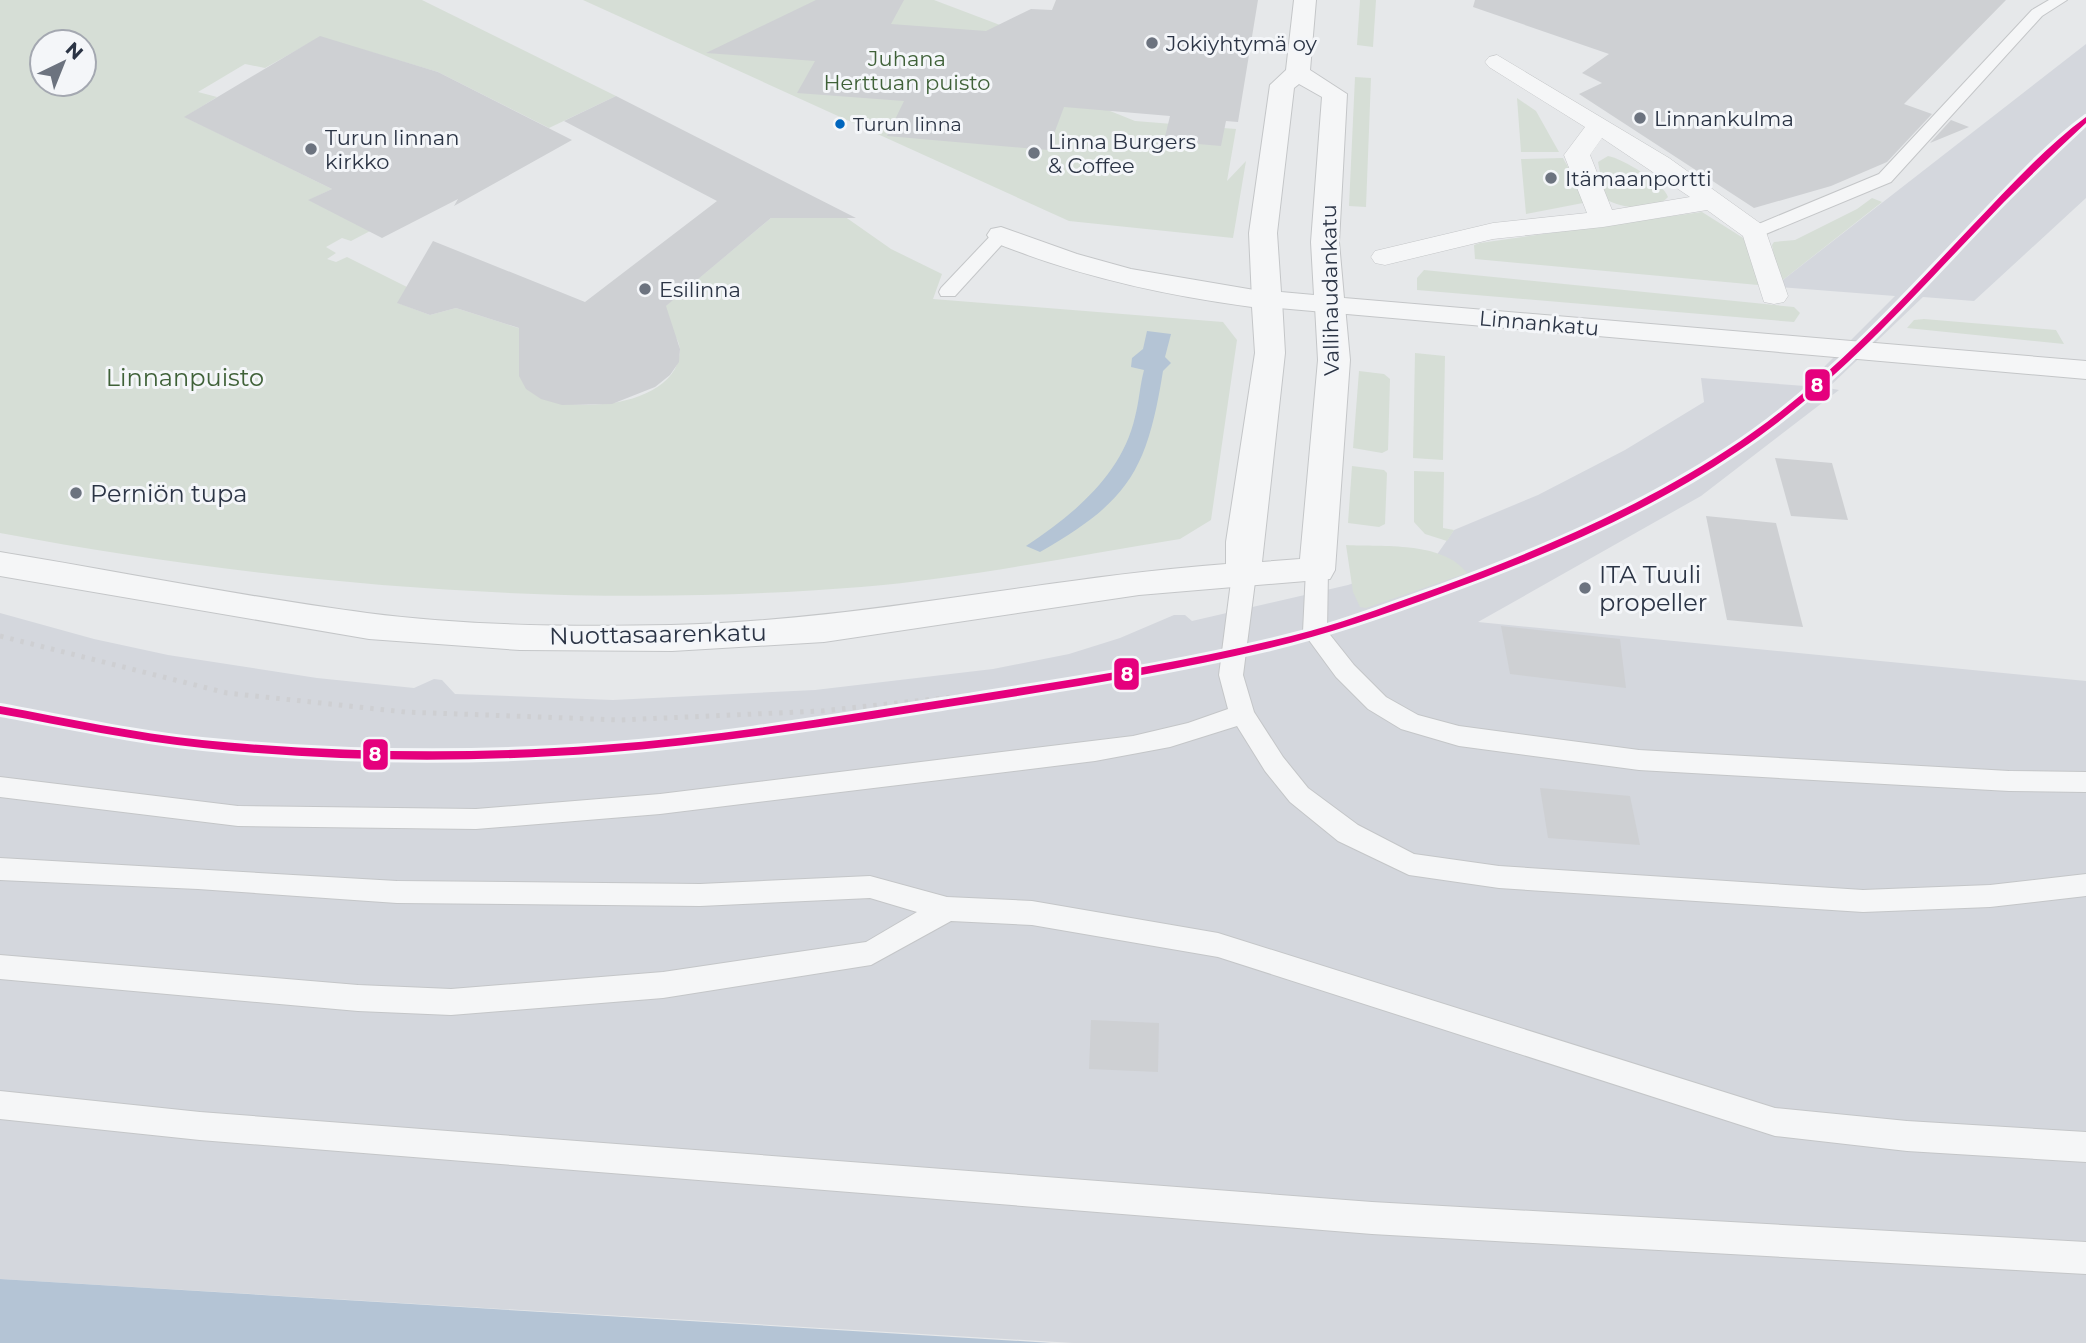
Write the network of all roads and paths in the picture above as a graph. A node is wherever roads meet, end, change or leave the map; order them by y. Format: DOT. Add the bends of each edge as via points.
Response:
graph roads {
  1 [pos="1305,0"];
  2 [pos="2060,0"];
  3 [pos="1497,62"];
  4 [pos="1298,73"];
  5 [pos="1598,127"];
  6 [pos="1712,201"];
  7 [pos="1603,219"];
  8 [pos="1755,232"];
  9 [pos="1001,235"];
  10 [pos="1385,257"];
  11 [pos="948,292"];
  12 [pos="1774,296"];
  13 [pos="1267,300"];
  14 [pos="1330,306"];
  15 [pos="2086,370"];
  16 [pos="0,564"];
  17 [pos="1317,570"];
  18 [pos="1244,573"];
  19 [pos="1242,713"];
  20 [pos="2086,782"];
  21 [pos="0,787"];
  22 [pos="0,869"];
  23 [pos="2086,885"];
  24 [pos="947,909"];
  25 [pos="0,967"];
  26 [pos="0,1105"];
  27 [pos="2086,1147"];
  28 [pos="2086,1258"];
  1 -- 4 [label="street"];
  2 -- 8 [label="lane" via="2037,13 1885,178"];
  3 -- 5 [label="street"];
  4 -- 13 [label="street" via="1282,85 1263,233"];
  4 -- 14 [label="street, Vallihaudankatu" via="1335,94 1325,242"];
  5 -- 6 [label="street" via="1660,163"];
  5 -- 7 [label="street" via="1577,155"];
  6 -- 7 [label="street"];
  6 -- 8 [label="street"];
  7 -- 10 [label="street" via="1493,231"];
  8 -- 12 [label="street"];
  9 -- 11 [label="lane"];
  9 -- 13 [label="street, Linnankatu" via="1103,273"];
  13 -- 14 [label="street, Linnankatu"];
  13 -- 18 [label="street" via="1270,353 1244,542"];
  14 -- 15 [label="street, Linnankatu"];
  14 -- 17 [label="street, Vallihaudankatu" via="1334,360"];
  16 -- 18 [label="street, Nuottasaarenkatu" via="369,626 520,637 672,638 824,629 1139,583"];
  17 -- 18 [label="street, Nuottasaarenkatu"];
  17 -- 20 [label="lane" via="1315,632 1345,671 1377,703 1410,722 1459,736 1639,760"];
  18 -- 19 [label="lane" via="1231,675"];
  19 -- 21 [label="lane" via="1205,730 1163,741 1095,751 660,804 476,819 238,816"];
  19 -- 23 [label="lane" via="1298,795 1348,833 1409,864 1499,877 1863,901 1990,896"];
  22 -- 24 [label="lane" via="411,893 700,895 870,887"];
  24 -- 25 [label="lane" via="871,953 663,985 464,1001 358,998"];
  24 -- 27 [label="lane" via="1031,913 1218,945 1775,1122"];
  26 -- 28 [label="lane" via="200,1126 1372,1218"];
}
